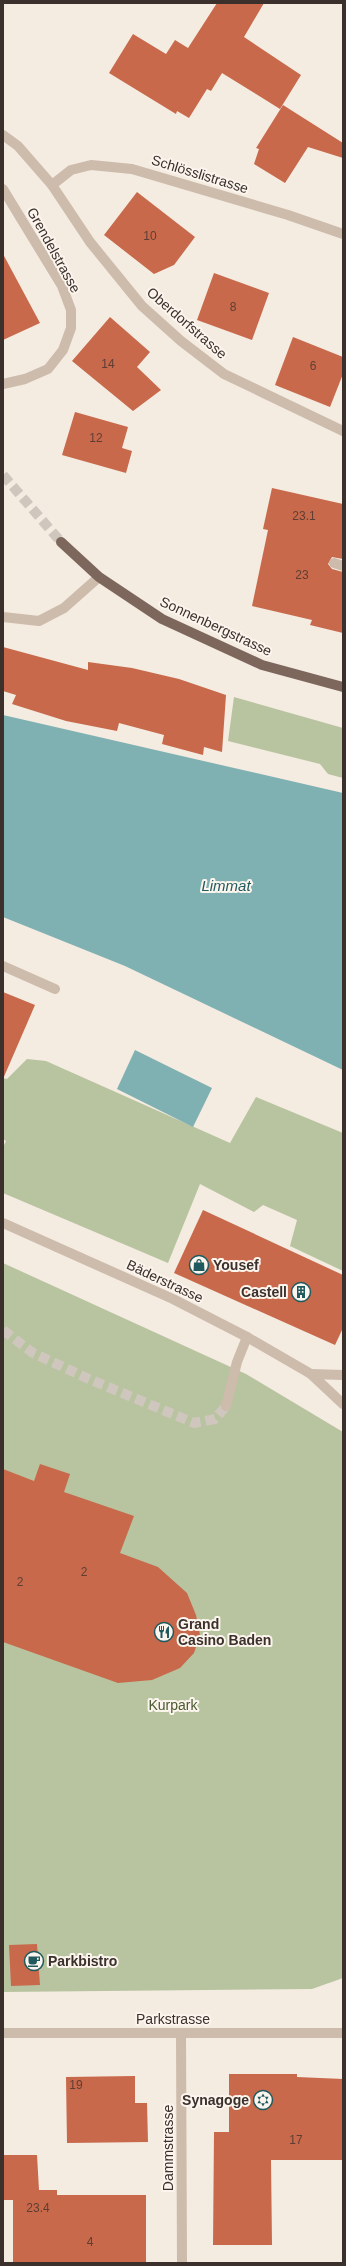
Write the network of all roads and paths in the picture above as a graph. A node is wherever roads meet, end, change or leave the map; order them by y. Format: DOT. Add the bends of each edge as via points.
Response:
graph roads {
  1 [pos="3,135"];
  2 [pos="52,185"];
  3 [pos="3,189"];
  4 [pos="343,234"];
  5 [pos="3,384"];
  6 [pos="343,431"];
  7 [pos="61,542"];
  8 [pos="98,577"];
  9 [pos="3,617"];
  10 [pos="343,687"];
  11 [pos="3,966"];
  12 [pos="55,988"];
  13 [pos="3,1223"];
  14 [pos="247,1337"];
  15 [pos="311,1374"];
  16 [pos="343,1375"];
  17 [pos="343,1404"];
  18 [pos="226,1406"];
  19 [pos="3,2033"];
  20 [pos="343,2033"];
  21 [pos="181,2034"];
  22 [pos="182,2263"];
  1 -- 2 [label="street, Oberdorfstrasse" via="18,146"];
  2 -- 4 [label="street, Schlösslistrasse" via="71,170 91,165 132,169"];
  2 -- 6 [label="street, Oberdorfstrasse" via="90,242 142,306 181,341 224,374"];
  3 -- 5 [label="street, Grendelstrasse" via="62,286 71,310 71,328 63,350 48,370"];
  7 -- 8 [label="main road, Sonnenbergstrasse"];
  8 -- 9 [label="street" via="64,608 39,621"];
  8 -- 10 [label="main road, Sonnenbergstrasse" via="162,619 262,666"];
  11 -- 12 [label="street"];
  13 -- 14 [label="street, Bäderstrasse" via="173,1299"];
  14 -- 15 [label="street, Bäderstrasse"];
  14 -- 18 [label="street" via="237,1362"];
  15 -- 16 [label="street, Bäderstrasse"];
  15 -- 17 [label="street, Bäderstrasse"];
  19 -- 21 [label="street, Parkstrasse"];
  20 -- 21 [label="street, Parkstrasse"];
  21 -- 22 [label="street, Dammstrasse"];
}
